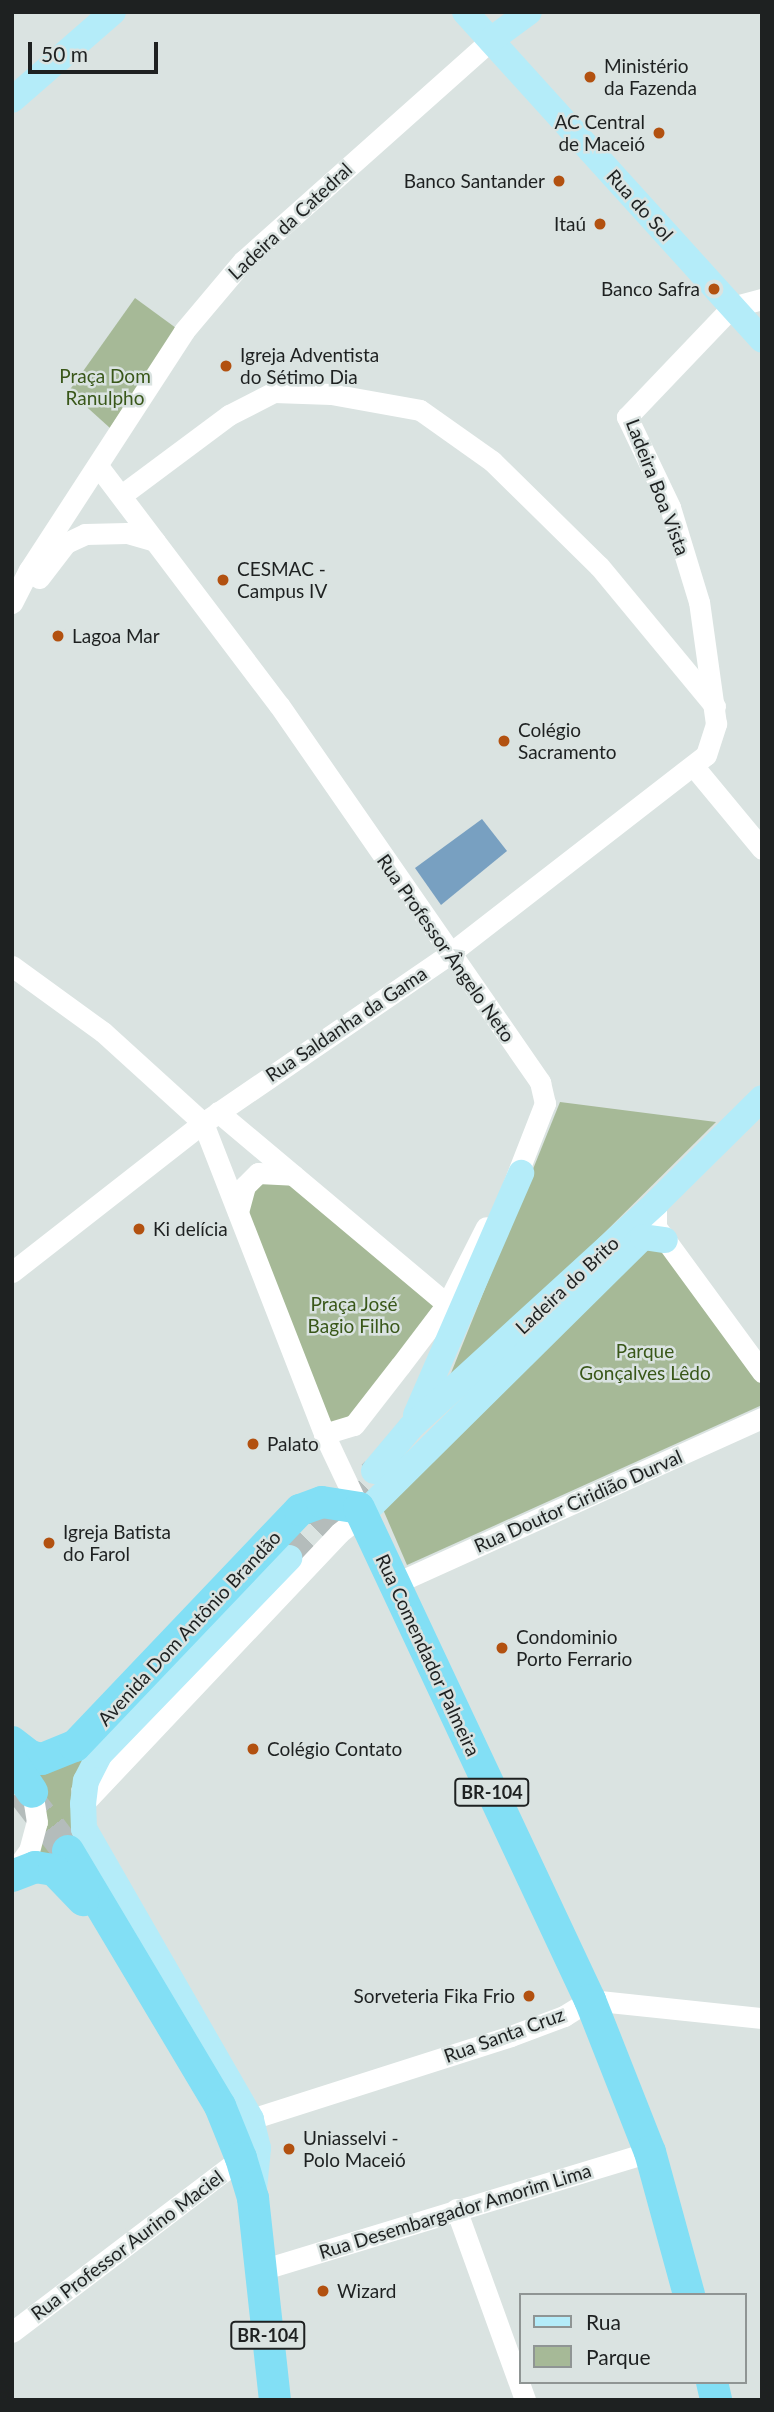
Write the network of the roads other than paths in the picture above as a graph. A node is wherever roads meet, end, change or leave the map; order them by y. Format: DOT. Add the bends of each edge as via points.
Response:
graph roads {
  1 [pos="113,12"];
  2 [pos="465,12"];
  3 [pos="529,12"];
  4 [pos="491,40"];
  5 [pos="12,100"];
  6 [pos="762,299"];
  7 [pos="732,307"];
  8 [pos="762,339"];
  9 [pos="98,466"];
  10 [pos="123,494"];
  11 [pos="66,514"];
  12 [pos="85,534"];
  13 [pos="155,541"];
  14 [pos="14,600"];
  15 [pos="715,706"];
  16 [pos="695,768"];
  17 [pos="762,849"];
  18 [pos="448,955"];
  19 [pos="12,966"];
  20 [pos="762,1098"];
  21 [pos="210,1117"];
  22 [pos="521,1173"];
  23 [pos="293,1175"];
  24 [pos="238,1212"];
  25 [pos="653,1224"];
  26 [pos="12,1272"];
  27 [pos="447,1304"];
  28 [pos="762,1372"];
  29 [pos="762,1418"];
  30 [pos="411,1427"];
  31 [pos="324,1434"];
  32 [pos="374,1471"];
  33 [pos="361,1512"];
  34 [pos="289,1558"];
  35 [pos="394,1584"];
  36 [pos="15,1751"];
  37 [pos="32,1792"];
  38 [pos="78,1828"];
  39 [pos="12,1875"];
  40 [pos="590,2000"];
  41 [pos="762,2018"];
  42 [pos="204,2077"];
  43 [pos="251,2119"];
  44 [pos="650,2152"];
  45 [pos="241,2158"];
  46 [pos="253,2198"];
  47 [pos="456,2208"];
  48 [pos="261,2270"];
  49 [pos="688,2293"];
  50 [pos="12,2332"];
  51 [pos="518,2381"];
  52 [pos="275,2400"];
  1 -- 5 [label="main road"];
  2 -- 4 [label="main road, Rua do Sol"];
  3 -- 4 [label="main road"];
  4 -- 7 [label="main road, Rua do Sol"];
  4 -- 9 [label="street, Ladeira da Catedral" via="243,261 184,331"];
  6 -- 7 [label="street"];
  7 -- 8 [label="main road, Rua do Sol"];
  7 -- 15 [label="street, Ladeira Boa Vista" via="626,417 670,507 699,602"];
  9 -- 10 [label="street, Rua Professor Ângelo Neto"];
  9 -- 11 [label="street, Ladeira da Catedral"];
  10 -- 13 [label="street, Rua Professor Ângelo Neto"];
  10 -- 15 [label="street" via="229,415 274,392 331,394 420,410 492,461 599,566"];
  11 -- 12 [label="street"];
  11 -- 14 [label="street, Ladeira da Catedral"];
  12 -- 13 [label="street" via="127,533"];
  12 -- 14 [label="street" via="66,543 35,583"];
  13 -- 18 [label="street, Rua Professor Ângelo Neto" via="279,705"];
  15 -- 16 [label="street, Rua Saldanha da Gama" via="712,743"];
  16 -- 17 [label="street"];
  16 -- 18 [label="street, Rua Saldanha da Gama"];
  18 -- 21 [label="street, Rua Saldanha da Gama"];
  18 -- 22 [label="street, Rua Professor Ângelo Neto" via="510,1036 545,1095"];
  19 -- 21 [label="street, Rua Comendador Palmeira"];
  20 -- 25 [label="main road, Ladeira do Brito"];
  21 -- 23 [label="street, Rua Comendador Palmeira"];
  21 -- 24 [label="street, Rua Comendador Palmeira"];
  21 -- 26 [label="street, Rua Saldanha da Gama"];
  22 -- 27 [label="street, Rua Professor Ângelo Neto" via="481,1234"];
  22 -- 30 [label="main road"];
  23 -- 24 [label="street" via="258,1173 245,1186"];
  23 -- 27 [label="street, Rua Comendador Palmeira"];
  24 -- 31 [label="street, Rua Comendador Palmeira"];
  25 -- 28 [label="street"];
  25 -- 30 [label="main road, Ladeira do Brito"];
  25 -- 33 [label="main road, Ladeira do Brito"];
  27 -- 31 [label="street, Rua Professor Ângelo Neto" via="354,1425"];
  29 -- 35 [label="street, Rua Doutor Ciridião Durval"];
  30 -- 32 [label="main road, Ladeira do Brito"];
  31 -- 33 [label="street, Rua Comendador Palmeira"];
  33 -- 35 [label="highway, Rua Comendador Palmeira / BR-104"];
  33 -- 36 [label="highway, Avenida Dom Antônio Brandão" via="322,1502 300,1510 87,1737 56,1757 42,1759"];
  33 -- 38 [label="street"];
  34 -- 38 [label="main road" via="99,1755 86,1781"];
  35 -- 40 [label="highway, Rua Comendador Palmeira / BR-104"];
  36 -- 37 [label="highway"];
  37 -- 39 [label="street" via="37,1822 29,1851"];
  38 -- 42 [label="highway, BR-104"];
  38 -- 43 [label="main road"];
  39 -- 42 [label="highway" via="35,1867 66,1877 170,2047"];
  40 -- 41 [label="street"];
  40 -- 43 [label="street, Rua Santa Cruz" via="564,2016 511,2036"];
  40 -- 44 [label="highway, Rua Comendador Palmeira / BR-104"];
  42 -- 45 [label="highway, BR-104"];
  43 -- 46 [label="main road" via="258,2148"];
  44 -- 47 [label="street, Rua Desembargador Amorim Lima"];
  44 -- 49 [label="highway, Rua Comendador Palmeira / BR-104"];
  45 -- 46 [label="highway, BR-104"];
  45 -- 50 [label="street, Rua Professor Aurino Maciel"];
  46 -- 48 [label="highway, BR-104"];
  47 -- 48 [label="street, Rua Desembargador Amorim Lima"];
  47 -- 51 [label="street"];
  48 -- 52 [label="highway, BR-104"];
}
